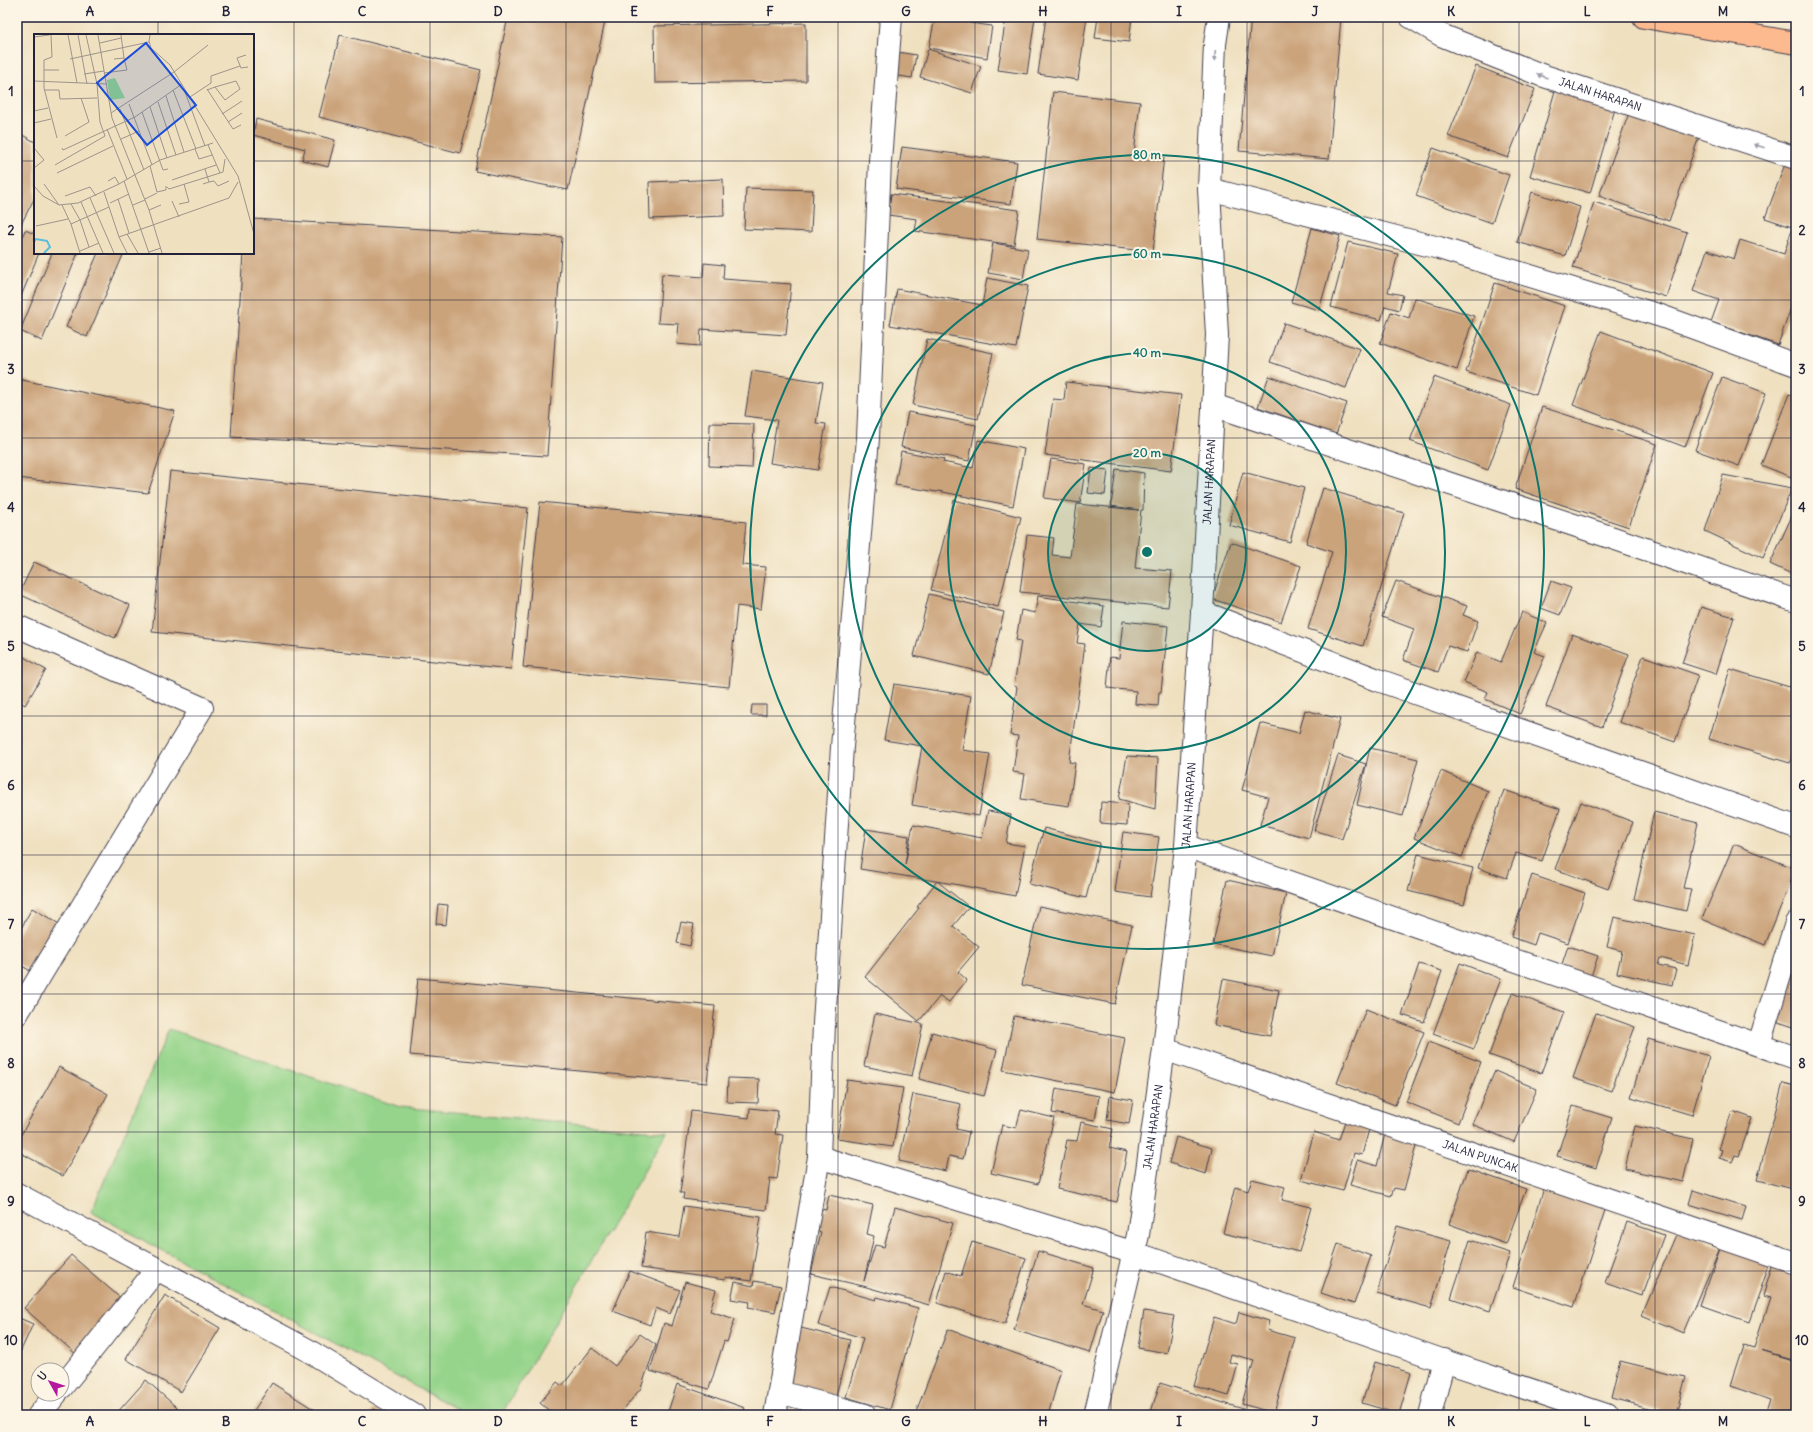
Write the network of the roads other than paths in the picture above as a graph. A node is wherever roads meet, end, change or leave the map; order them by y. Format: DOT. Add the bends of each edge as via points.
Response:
graph roads {
  1 [pos="891,17"];
  2 [pos="1219,17"];
  3 [pos="1411,17"];
  4 [pos="1644,17"];
  5 [pos="1796,42"];
  6 [pos="1796,158"];
  7 [pos="1209,188"];
  8 [pos="1796,365"];
  9 [pos="1213,405"];
  10 [pos="1796,601"];
  11 [pos="1202,612"];
  12 [pos="17,626"];
  13 [pos="1796,827"];
  14 [pos="1186,846"];
  15 [pos="1796,923"];
  16 [pos="17,1014"];
  17 [pos="1759,1044"];
  18 [pos="1164,1049"];
  19 [pos="1796,1058"];
  20 [pos="819,1157"];
  21 [pos="17,1194"];
  22 [pos="1135,1253"];
  23 [pos="1796,1263"];
  24 [pos="157,1270"];
  25 [pos="1444,1360"];
  26 [pos="70,1377"];
  27 [pos="779,1392"];
  28 [pos="50,1402"];
  29 [pos="39,1415"];
  30 [pos="414,1415"];
  31 [pos="775,1415"];
  32 [pos="865,1415"];
  33 [pos="1095,1415"];
  34 [pos="1430,1415"];
  35 [pos="1606,1415"];
  1 -- 20 [label="street" via="880,161 868,438 842,755 824,1023"];
  2 -- 7 [label="street, JALAN HARAPAN, one-way" via="1215,44"];
  6 -- 3 [label="street, JALAN HARAPAN, one-way" via="1541,75 1441,34"];
  4 -- 5 [label="highway"];
  7 -- 8 [label="street" via="1439,248 1661,316"];
  7 -- 9 [label="street, JALAN HARAPAN" via="1217,335"];
  9 -- 10 [label="street" via="1666,555"];
  9 -- 11 [label="street, JALAN HARAPAN"];
  11 -- 13 [label="street" via="1378,680"];
  11 -- 14 [label="street, JALAN HARAPAN"];
  12 -- 16 [label="street" via="202,708"];
  14 -- 17 [label="street"];
  14 -- 18 [label="street, JALAN HARAPAN"];
  15 -- 17 [label="street"];
  17 -- 19 [label="street"];
  18 -- 22 [label="street, JALAN HARAPAN"];
  18 -- 23 [label="street, JALAN PUNCAK"];
  20 -- 22 [label="street"];
  20 -- 27 [label="street"];
  21 -- 24 [label="street"];
  22 -- 25 [label="street"];
  22 -- 33 [label="street, JALAN HARAPAN"];
  24 -- 26 [label="street"];
  24 -- 30 [label="street" via="306,1349"];
  25 -- 34 [label="street"];
  25 -- 35 [label="street"];
  27 -- 31 [label="street"];
  27 -- 32 [label="street"];
  28 -- 29 [label="street"];
}
